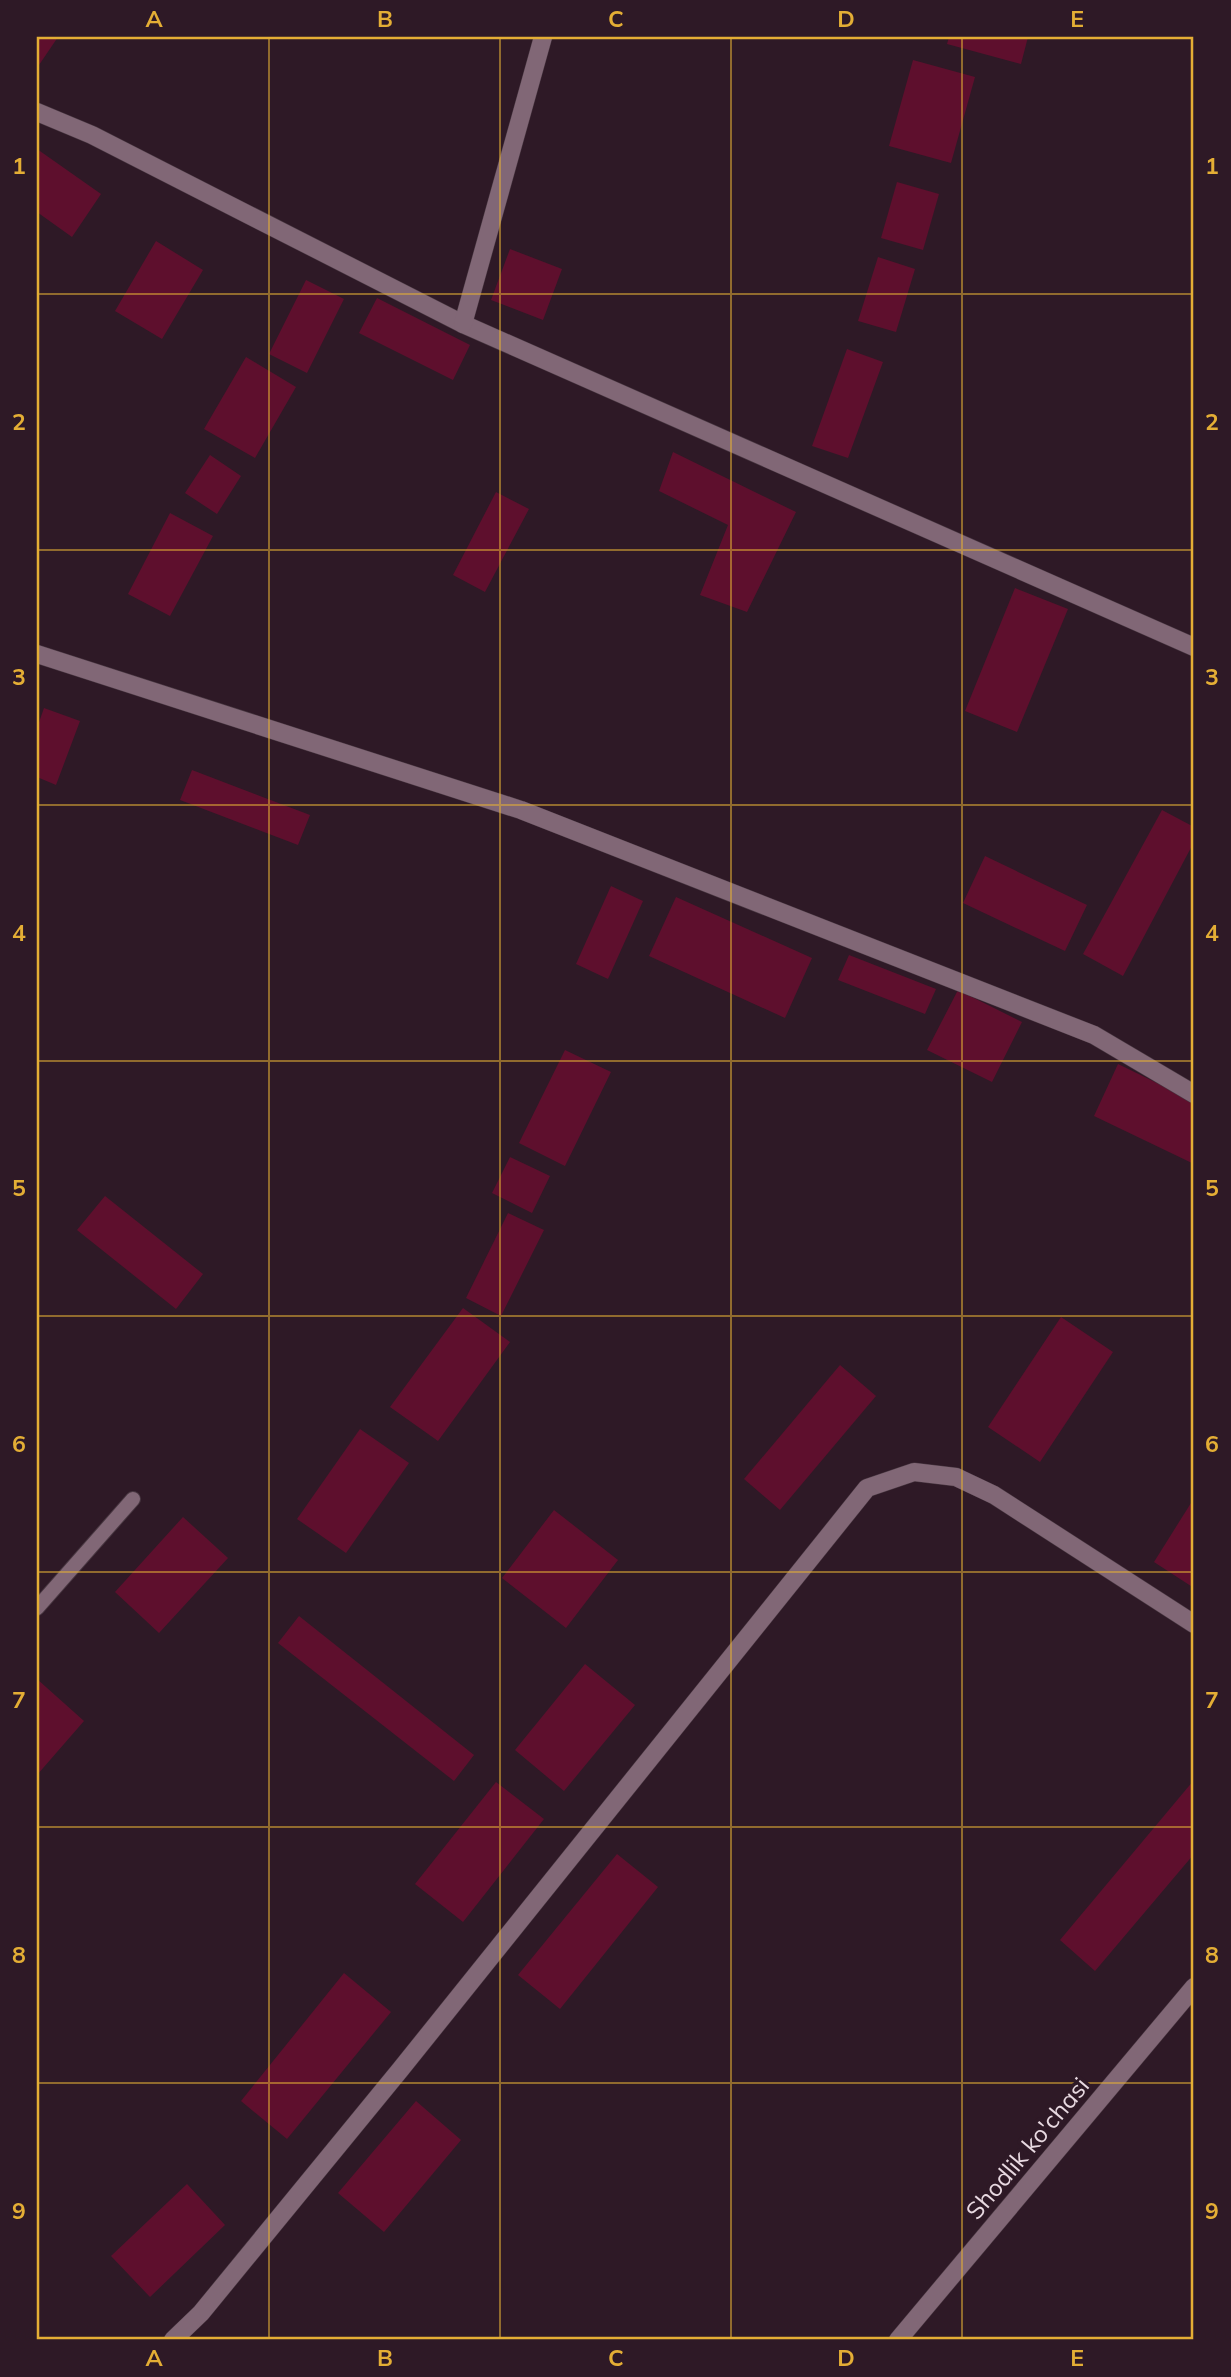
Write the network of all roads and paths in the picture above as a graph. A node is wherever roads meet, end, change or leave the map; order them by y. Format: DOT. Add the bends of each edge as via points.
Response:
graph roads {
  1 [pos="543,37"];
  2 [pos="37,112"];
  3 [pos="463,324"];
  4 [pos="1194,647"];
  5 [pos="37,654"];
  6 [pos="1194,1094"];
  7 [pos="134,1499"];
  8 [pos="37,1608"];
  9 [pos="1194,1624"];
  10 [pos="1194,1987"];
  11 [pos="173,2340"];
  12 [pos="898,2340"];
  1 -- 3 [label="street"];
  2 -- 3 [label="street" via="92,135"];
  3 -- 4 [label="street"];
  5 -- 6 [label="street" via="521,810 1094,1035"];
  7 -- 8 [label="lane"];
  9 -- 11 [label="street" via="994,1495 956,1477 914,1472 867,1488 400,2070 201,2313"];
  10 -- 12 [label="street, Shodlik ko'chasi"];
}
